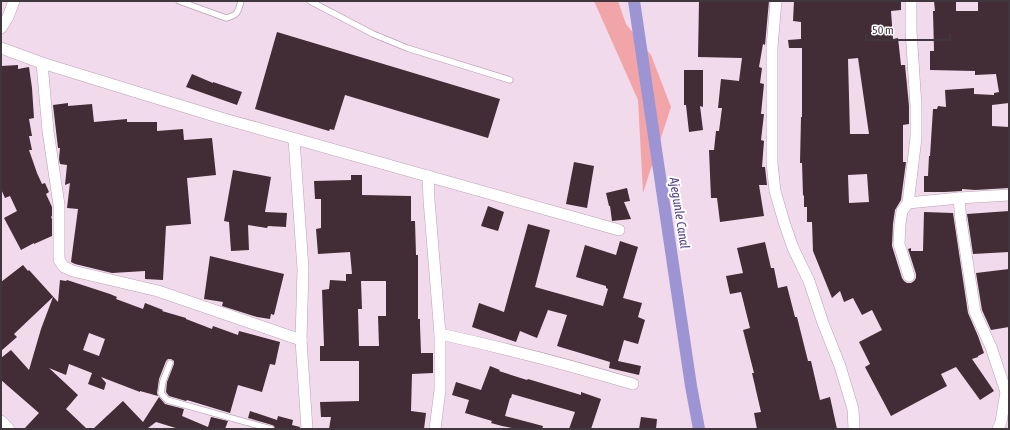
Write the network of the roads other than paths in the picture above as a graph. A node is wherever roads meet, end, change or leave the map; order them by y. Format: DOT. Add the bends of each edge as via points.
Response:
graph roads {
  1 [pos="14,1"];
  2 [pos="179,1"];
  3 [pos="241,1"];
  4 [pos="310,1"];
  5 [pos="776,1"];
  6 [pos="911,1"];
  7 [pos="1,28"];
  8 [pos="1,48"];
  9 [pos="42,63"];
  10 [pos="510,80"];
  11 [pos="294,139"];
  12 [pos="428,176"];
  13 [pos="1009,195"];
  14 [pos="959,198"];
  15 [pos="908,203"];
  16 [pos="618,230"];
  17 [pos="909,276"];
  18 [pos="440,334"];
  19 [pos="302,340"];
  20 [pos="170,363"];
  21 [pos="633,384"];
  22 [pos="1,421"];
  23 [pos="9,429"];
  24 [pos="271,429"];
  25 [pos="306,429"];
  26 [pos="435,429"];
  27 [pos="854,429"];
  28 [pos="998,429"];
  1 -- 7 [label="street"];
  2 -- 3 [label="lane" via="226,18 234,16"];
  4 -- 10 [label="lane" via="407,48"];
  5 -- 27 [label="street" via="772,54 772,163 775,191 793,248 809,281 840,366 853,409"];
  6 -- 15 [label="street" via="916,138"];
  8 -- 9 [label="street"];
  9 -- 11 [label="street"];
  9 -- 19 [label="street" via="48,131 59,205 59,260 64,267 158,291"];
  11 -- 12 [label="street"];
  11 -- 19 [label="street" via="303,269"];
  12 -- 16 [label="street"];
  12 -- 18 [label="street"];
  13 -- 14 [label="street"];
  14 -- 15 [label="street"];
  14 -- 28 [label="street" via="975,312 991,347 1006,392"];
  15 -- 17 [label="street" via="902,211 899,244"];
  18 -- 21 [label="street" via="526,354"];
  18 -- 26 [label="street" via="440,390"];
  19 -- 25 [label="street"];
  20 -- 24 [label="lane" via="161,393 167,400"];
  22 -- 23 [label="street"];
}
